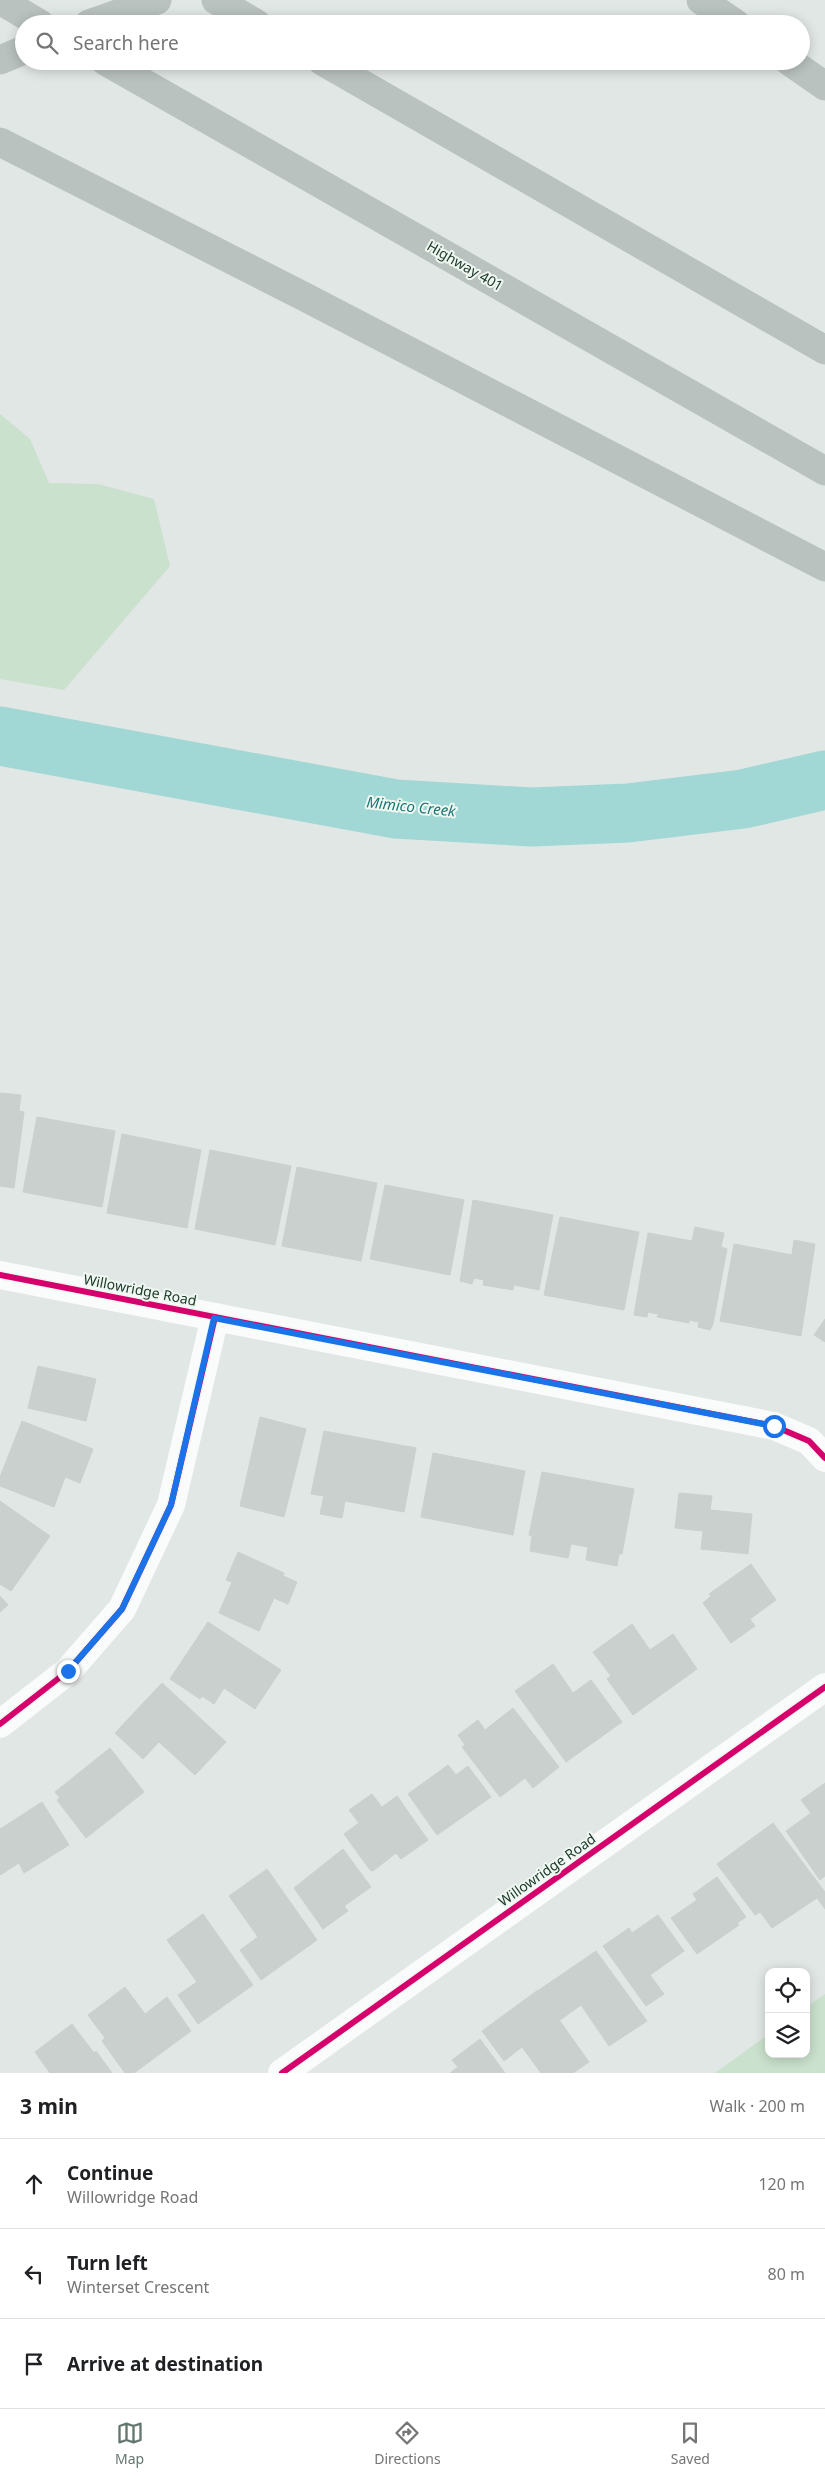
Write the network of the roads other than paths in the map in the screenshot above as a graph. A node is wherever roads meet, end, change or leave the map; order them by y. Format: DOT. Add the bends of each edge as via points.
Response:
graph roads {
  1 [pos="0,0"];
  2 [pos="157,0"];
  3 [pos="216,0"];
  4 [pos="701,0"];
  5 [pos="25,15"];
  6 [pos="114,15"];
  7 [pos="242,15"];
  8 [pos="723,15"];
  9 [pos="15,54"];
  10 [pos="0,60"];
  11 [pos="120,70"];
  12 [pos="338,70"];
  13 [pos="803,70"];
  14 [pos="825,86"];
  15 [pos="0,142"];
  16 [pos="825,350"];
  17 [pos="825,471"];
  18 [pos="825,567"];
  19 [pos="0,1275"];
  20 [pos="214,1318"];
  21 [pos="825,1458"];
  22 [pos="825,1687"];
  23 [pos="0,1724"];
  24 [pos="282,2073"];
  1 -- 5 [label="highway"];
  2 -- 6 [label="highway"];
  3 -- 7 [label="highway"];
  4 -- 8 [label="highway"];
  9 -- 10 [label="highway"];
  11 -- 17 [label="highway, Highway 401"];
  12 -- 16 [label="highway"];
  13 -- 14 [label="highway"];
  15 -- 18 [label="highway"];
  19 -- 20 [label="street, Willowridge Road"];
  20 -- 21 [label="street, Willowridge Road" via="774,1426 809,1441"];
  20 -- 23 [label="street" via="171,1505 122,1609 68,1671"];
  22 -- 24 [label="street, Willowridge Road"];
}
